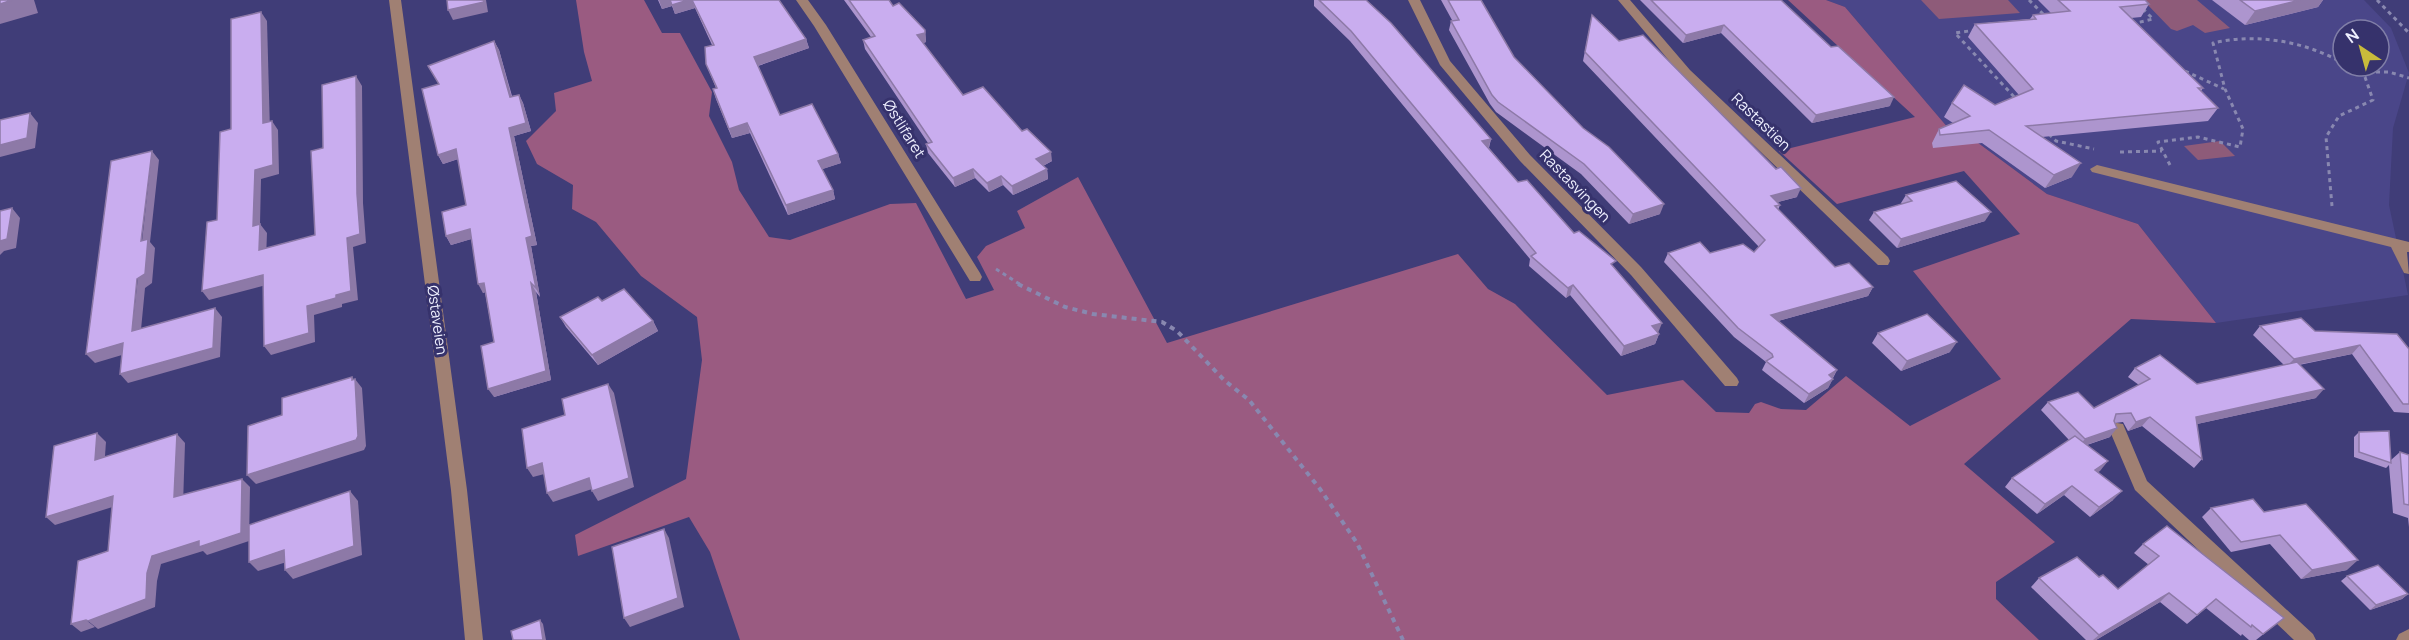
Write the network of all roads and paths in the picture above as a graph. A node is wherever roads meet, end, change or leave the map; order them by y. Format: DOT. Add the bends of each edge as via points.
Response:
graph roads {
  1 [pos="395,0"];
  2 [pos="802,0"];
  3 [pos="1414,0"];
  4 [pos="1624,0"];
  5 [pos="2029,0"];
  6 [pos="2377,0"];
  7 [pos="2140,6"];
  8 [pos="2037,22"];
  9 [pos="1978,30"];
  10 [pos="2133,33"];
  11 [pos="2409,33"];
  12 [pos="2331,56"];
  13 [pos="2185,71"];
  14 [pos="2391,73"];
  15 [pos="2365,78"];
  16 [pos="2409,78"];
  17 [pos="2225,89"];
  18 [pos="2025,108"];
  19 [pos="2048,133"];
  20 [pos="2098,150"];
  21 [pos="2162,151"];
  22 [pos="2109,152"];
  23 [pos="2097,169"];
  24 [pos="2174,174"];
  25 [pos="2332,228"];
  26 [pos="2403,246"];
  27 [pos="960,251"];
  28 [pos="1883,261"];
  29 [pos="2409,269"];
  30 [pos="975,277"];
  31 [pos="1731,382"];
  32 [pos="2117,429"];
  33 [pos="2409,637"];
  34 [pos="474,640"];
  35 [pos="1403,640"];
  36 [pos="2307,640"];
  37 [pos="2405,640"];
  1 -- 34 [label="street, Østaveien" via="459,490"];
  2 -- 27 [label="street, Østlifaret"];
  3 -- 31 [label="street, Rastasvingen" via="1444,62 1525,158 1636,271"];
  4 -- 28 [label="street, Rastastien" via="1686,73"];
  5 -- 8 [label="path" via="2049,20"];
  6 -- 11 [label="path"];
  7 -- 10 [label="path" via="2153,19 2126,25"];
  9 -- 18 [label="path" via="1955,33"];
  12 -- 17 [label="path" via="2296,45 2243,38 2213,43"];
  13 -- 17 [label="path"];
  14 -- 16 [label="path"];
  15 -- 25 [label="path" via="2373,100 2339,116 2326,137"];
  17 -- 21 [label="path" via="2243,129 2241,147 2198,137 2158,142"];
  19 -- 20 [label="path" via="2056,141"];
  21 -- 22 [label="path"];
  21 -- 24 [label="path"];
  23 -- 25 [label="street"];
  25 -- 26 [label="street"];
  26 -- 29 [label="street"];
  27 -- 30 [label="street, Østlifaret"];
  27 -- 35 [label="path" via="980,258 1065,308 1162,322 1177,331 1249,400 1320,489 1357,543"];
  32 -- 36 [label="street" via="2141,485"];
  33 -- 37 [label="street"];
}
